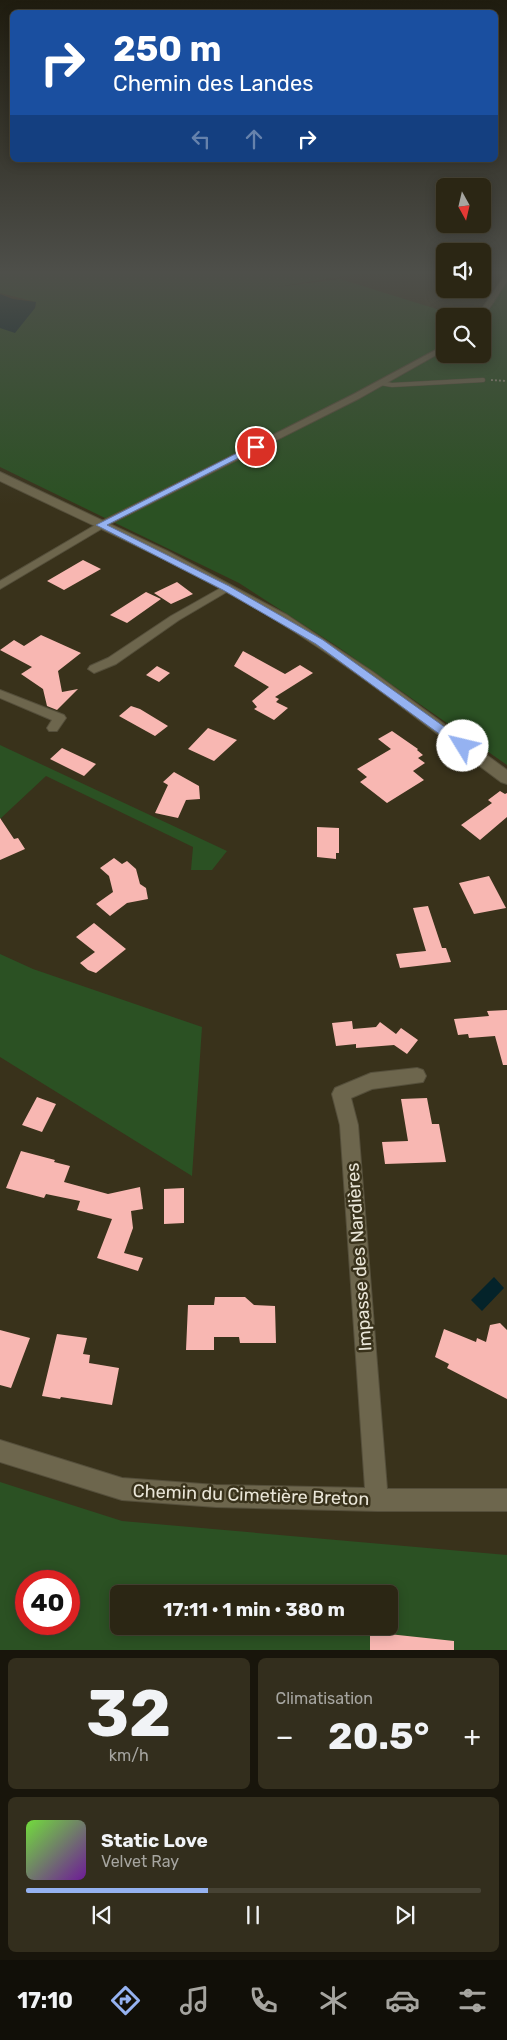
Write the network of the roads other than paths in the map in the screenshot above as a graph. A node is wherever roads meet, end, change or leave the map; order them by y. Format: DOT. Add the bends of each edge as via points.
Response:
graph roads {
  1 [pos="436,351"];
  2 [pos="483,380"];
  3 [pos="380,383"];
  4 [pos="0,476"];
  5 [pos="100,525"];
  6 [pos="0,586"];
  7 [pos="226,588"];
  8 [pos="94,669"];
  9 [pos="0,694"];
  10 [pos="53,728"];
  11 [pos="507,778"];
  12 [pos="417,1076"];
  13 [pos="0,1451"];
  14 [pos="377,1500"];
  15 [pos="507,1500"];
  1 -- 3 [label="street"];
  2 -- 3 [label="lane"];
  3 -- 5 [label="street"];
  4 -- 5 [label="street"];
  5 -- 6 [label="street"];
  5 -- 7 [label="street"];
  7 -- 8 [label="street" via="112,661"];
  7 -- 11 [label="street" via="319,642"];
  9 -- 10 [label="street" via="60,718"];
  12 -- 14 [label="street, Impasse des Nardières" via="371,1081 341,1094 349,1125"];
  13 -- 14 [label="street, Chemin du Cimetière Breton" via="122,1489 216,1496"];
  14 -- 15 [label="street, Chemin du Cimetière Breton"];
}
